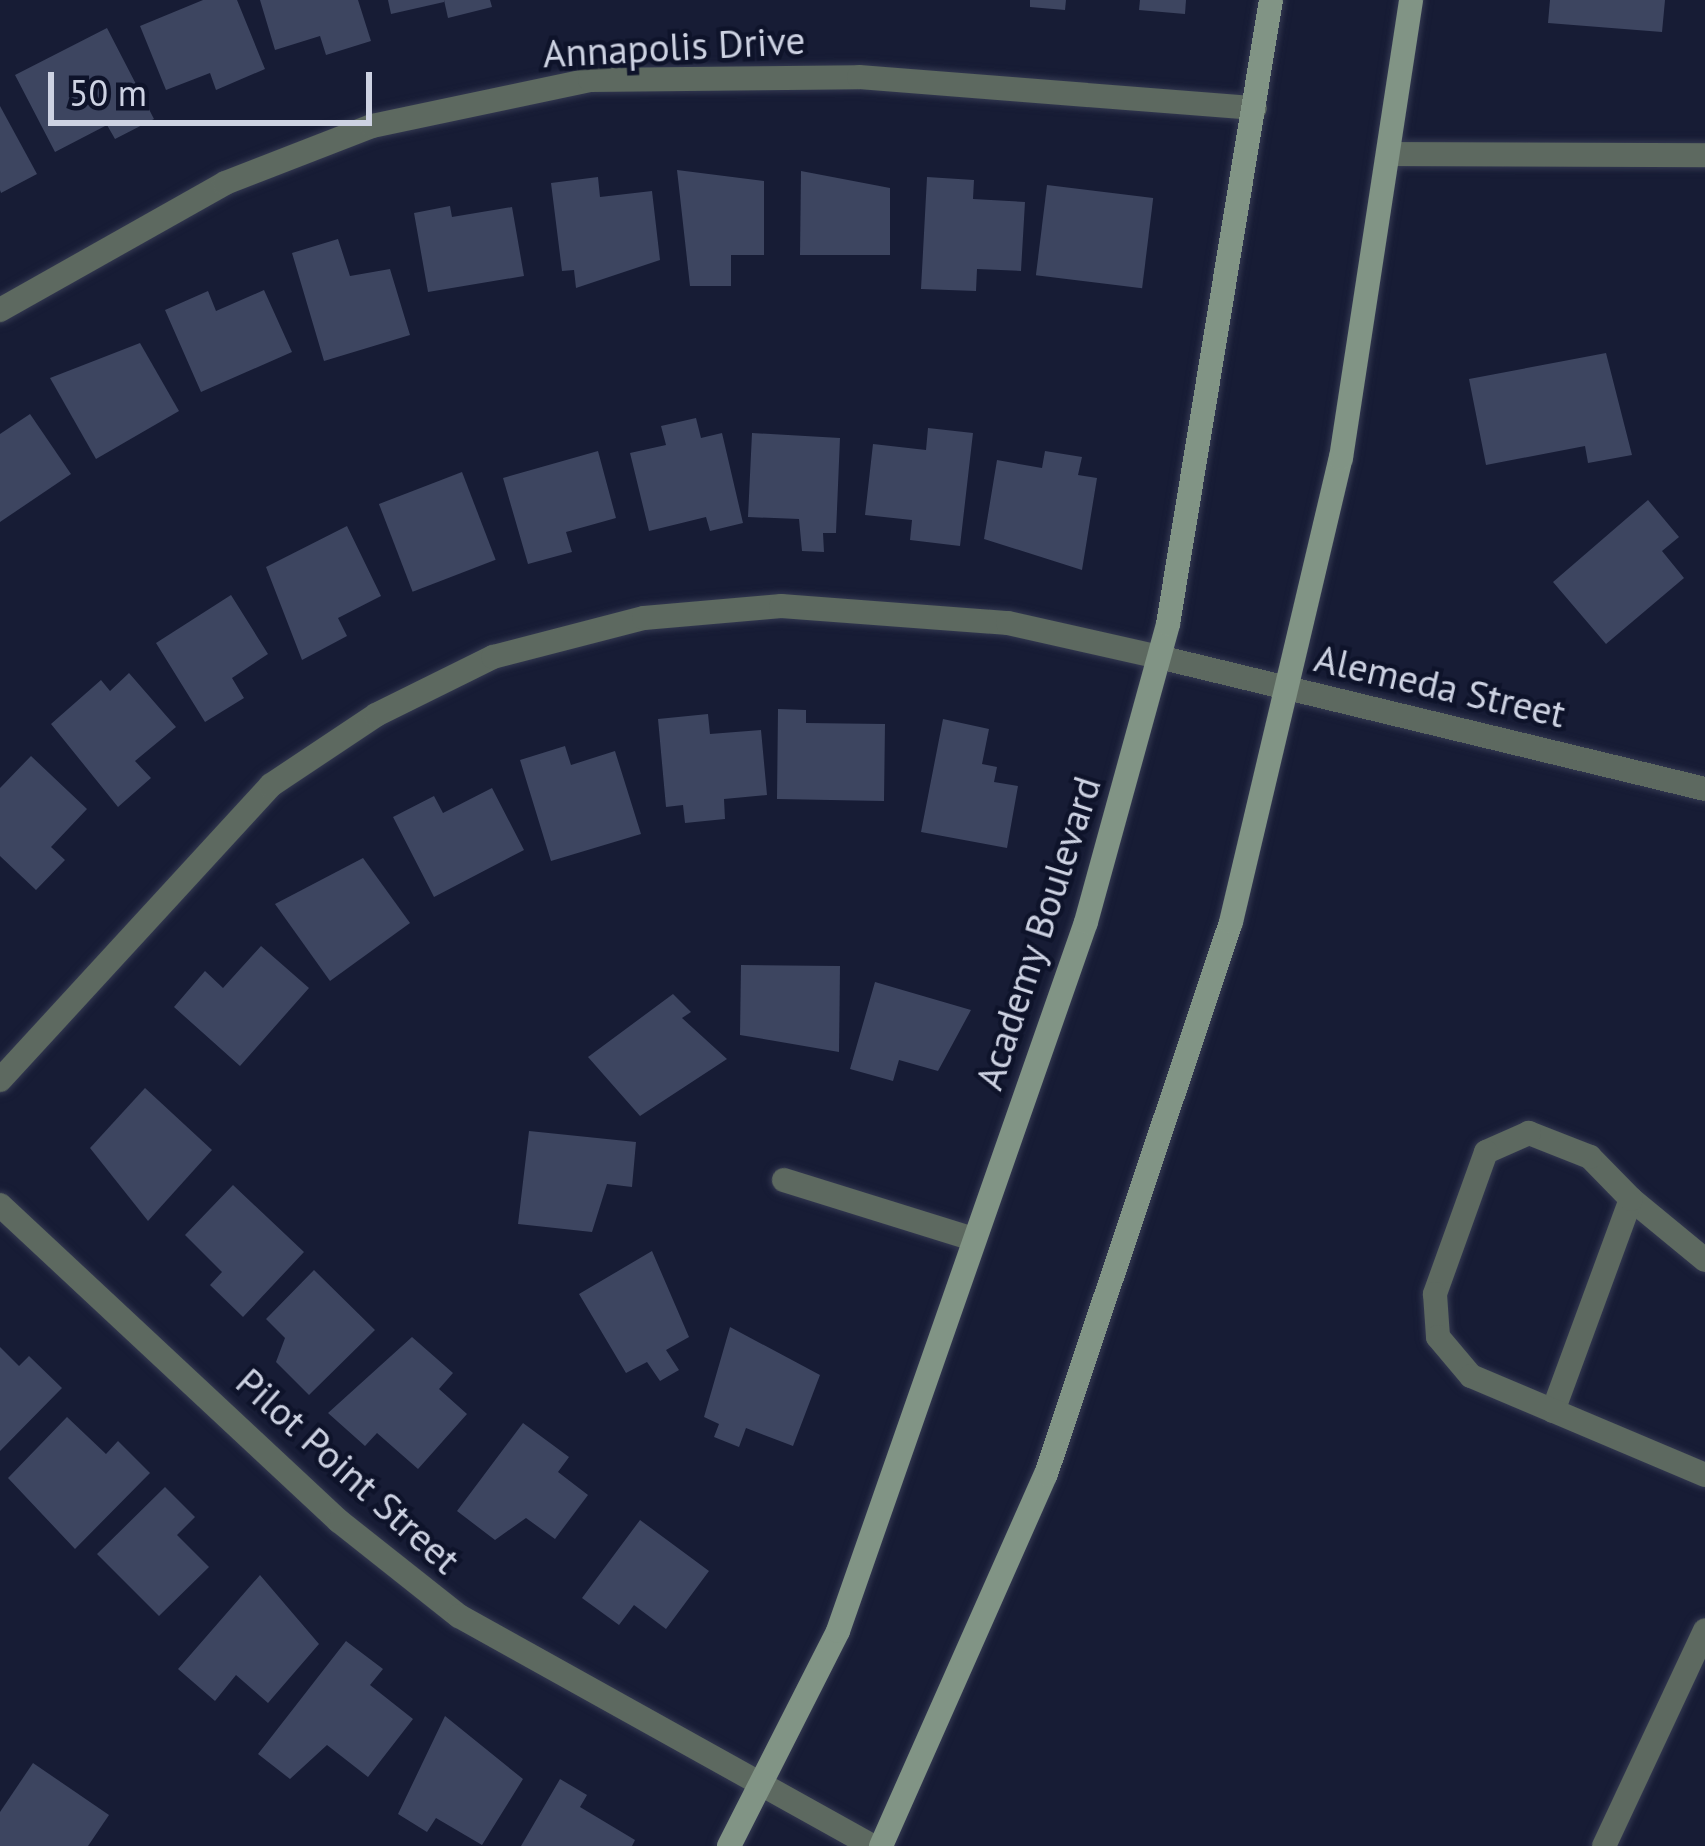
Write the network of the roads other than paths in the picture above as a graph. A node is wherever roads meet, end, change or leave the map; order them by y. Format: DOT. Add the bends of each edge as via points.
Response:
graph roads {
  1 [pos="1271,0"];
  2 [pos="1411,0"];
  3 [pos="1255,108"];
  4 [pos="1394,154"];
  5 [pos="1705,155"];
  6 [pos="0,310"];
  7 [pos="1159,657"];
  8 [pos="1293,690"];
  9 [pos="1705,789"];
  10 [pos="0,1081"];
  11 [pos="784,1180"];
  12 [pos="1630,1199"];
  13 [pos="0,1205"];
  14 [pos="973,1240"];
  15 [pos="1705,1260"];
  16 [pos="1553,1411"];
  17 [pos="1705,1475"];
  18 [pos="1705,1630"];
  19 [pos="761,1787"];
  20 [pos="728,1846"];
  21 [pos="877,1846"];
  22 [pos="1604,1846"];
  1 -- 3 [label="main road, Academy Boulevard"];
  2 -- 4 [label="main road"];
  3 -- 6 [label="street, Annapolis Drive" via="859,77 590,80 372,126 267,166"];
  3 -- 7 [label="main road, Academy Boulevard"];
  4 -- 5 [label="street"];
  4 -- 8 [label="main road"];
  7 -- 8 [label="street, Alemeda Street"];
  7 -- 10 [label="street, Alemeda Street" via="1008,623 781,605 644,618 494,657 376,715 271,785"];
  7 -- 14 [label="main road, Academy Boulevard" via="1086,922"];
  8 -- 9 [label="street, Alemeda Street"];
  8 -- 21 [label="main road" via="1113,1284 953,1704"];
  11 -- 14 [label="street"];
  12 -- 15 [label="street"];
  12 -- 16 [label="street"];
  12 -- 16 [label="street" via="1590,1157 1529,1133 1486,1152 1435,1294 1438,1337 1471,1376"];
  13 -- 19 [label="street, Pilot Point Street" via="339,1521 459,1616"];
  14 -- 19 [label="main road, Academy Boulevard" via="854,1590"];
  16 -- 17 [label="street"];
  18 -- 22 [label="street"];
  19 -- 20 [label="main road, Academy Boulevard"];
  19 -- 21 [label="street, Pilot Point Street"];
}
